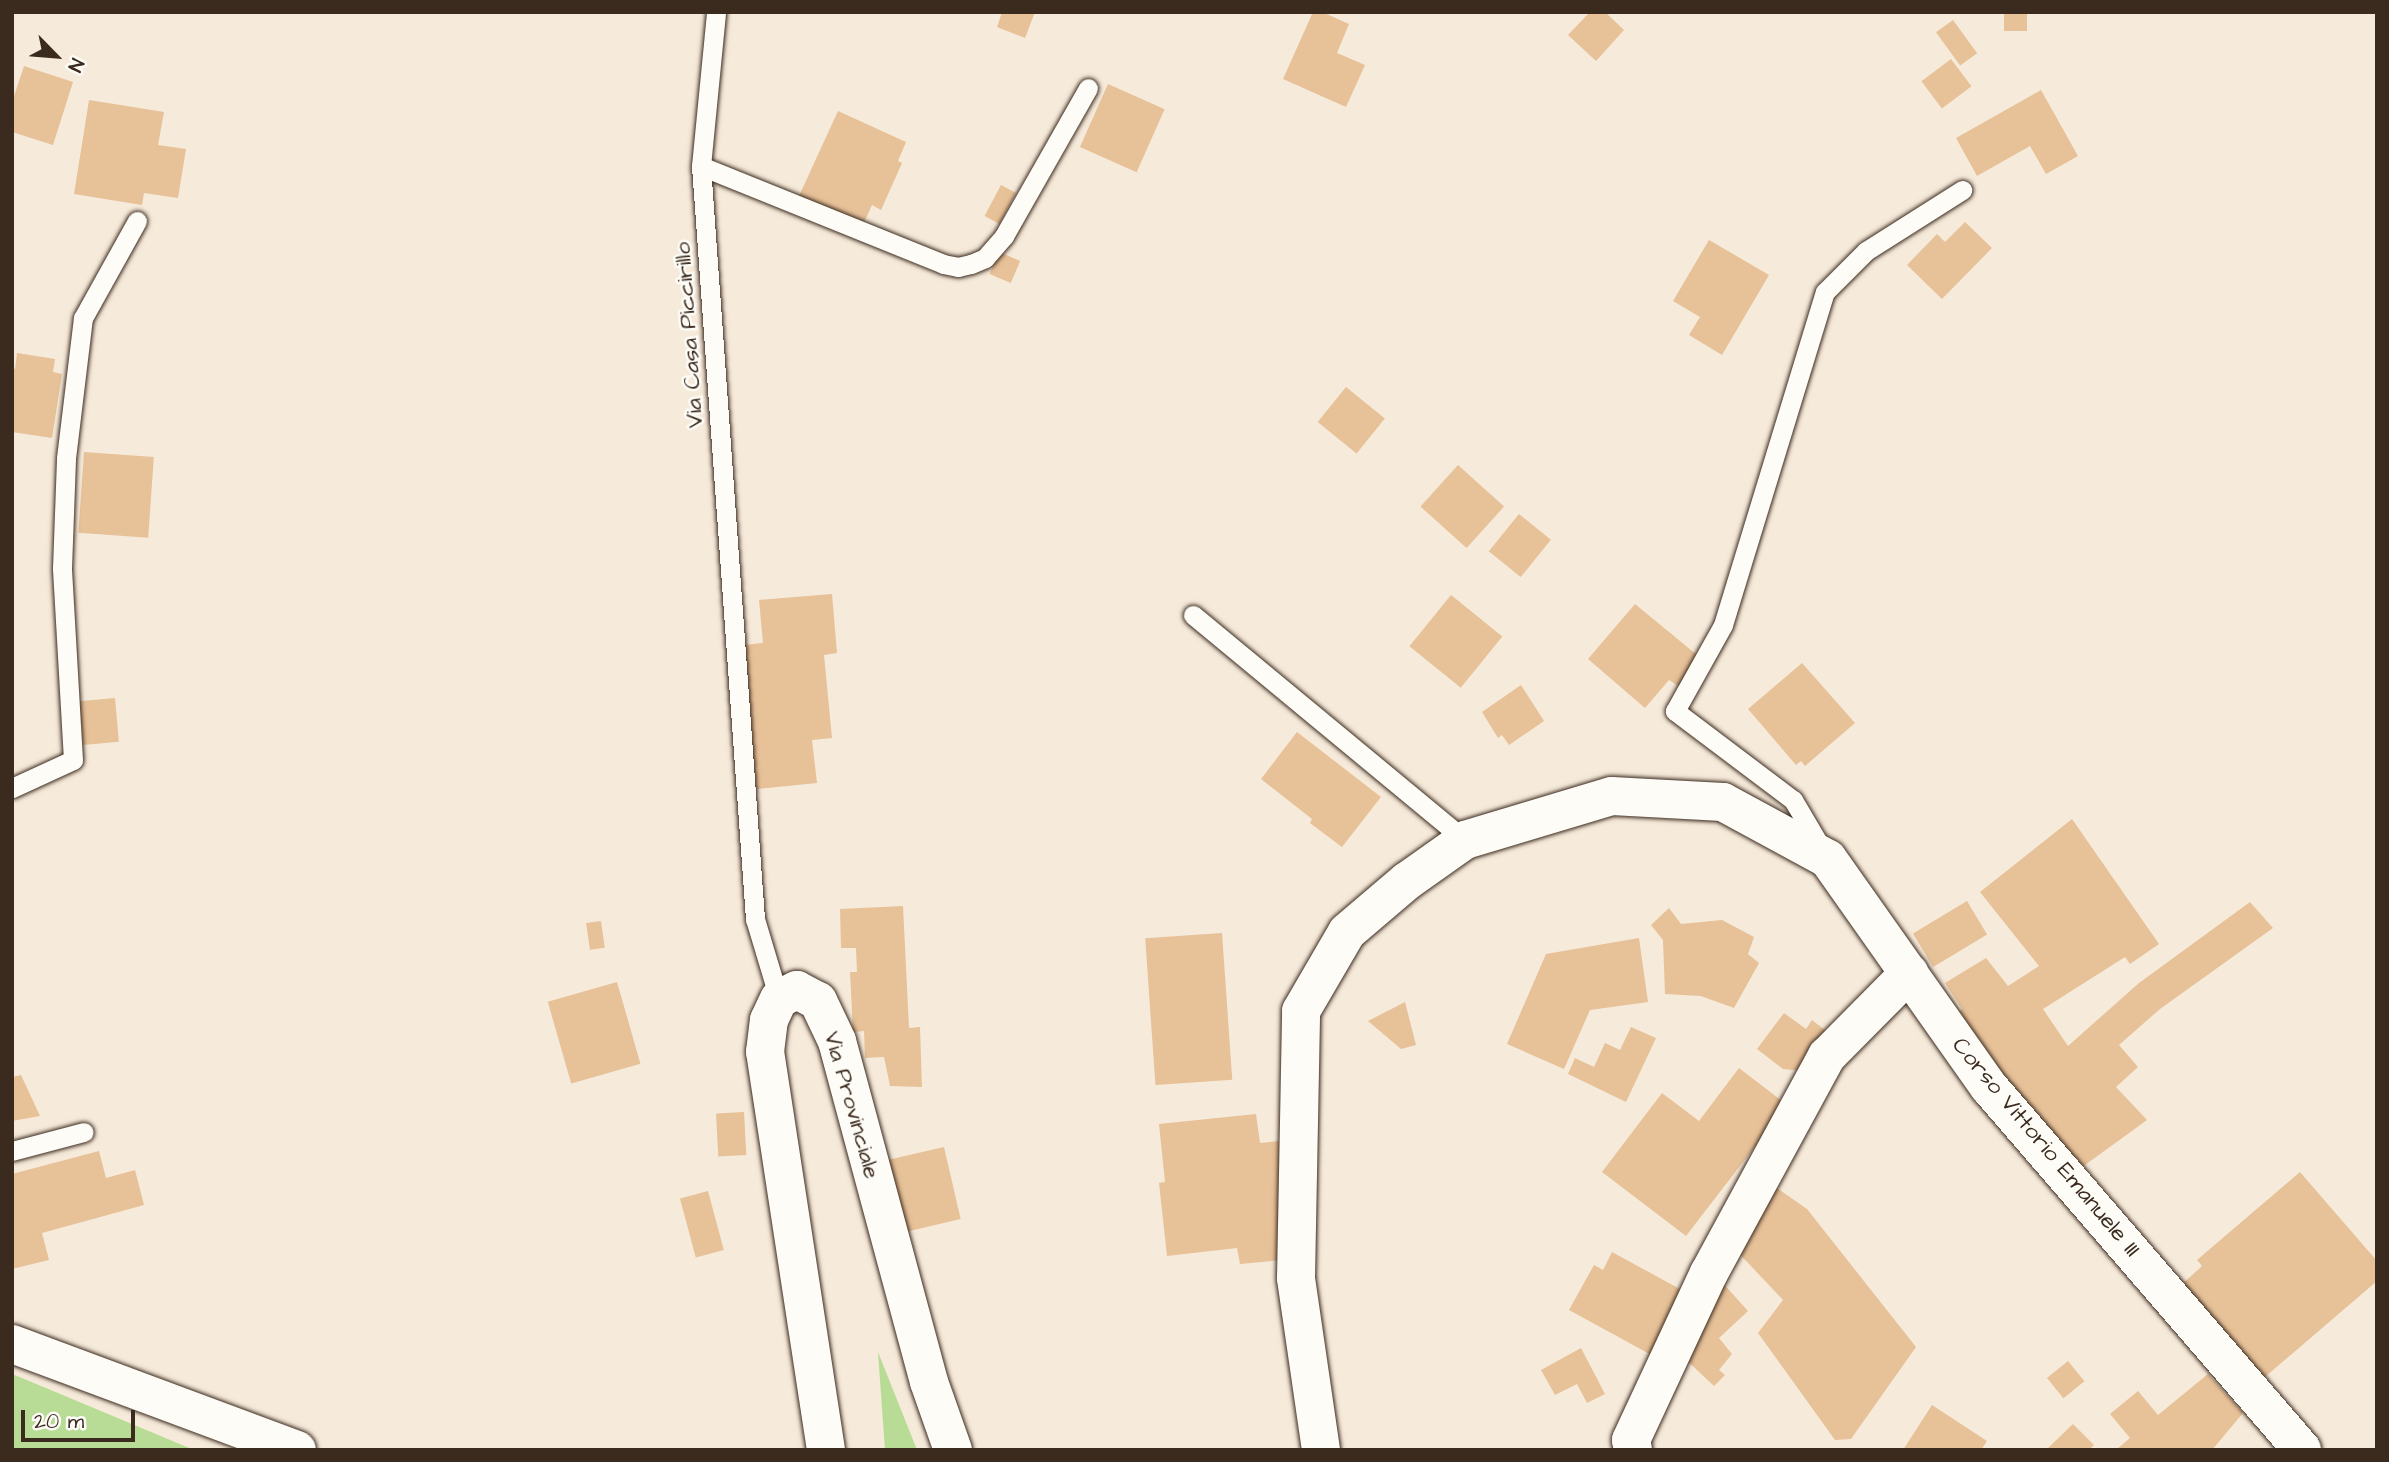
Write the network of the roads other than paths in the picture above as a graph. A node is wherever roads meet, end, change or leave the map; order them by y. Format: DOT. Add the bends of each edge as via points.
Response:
graph roads {
  1 [pos="716,12"];
  2 [pos="1088,88"];
  3 [pos="701,166"];
  4 [pos="1962,190"];
  5 [pos="137,221"];
  6 [pos="1193,615"];
  7 [pos="12,788"];
  8 [pos="1465,840"];
  9 [pos="1828,859"];
  10 [pos="1909,973"];
  11 [pos="779,999"];
  12 [pos="84,1132"];
  13 [pos="12,1152"];
  14 [pos="12,1345"];
  15 [pos="297,1450"];
  16 [pos="826,1450"];
  17 [pos="953,1450"];
  18 [pos="1321,1450"];
  19 [pos="1633,1450"];
  20 [pos="2302,1450"];
  1 -- 3 [label="lane, Via Casa Piccirillo"];
  2 -- 3 [label="lane" via="1004,236 985,258 958,267"];
  3 -- 11 [label="lane, Via Casa Piccirillo" via="755,919"];
  4 -- 9 [label="lane" via="1866,251 1825,292 1723,625 1675,711 1793,800"];
  5 -- 7 [label="lane" via="83,318 66,458 62,568 73,760"];
  6 -- 8 [label="lane"];
  8 -- 9 [label="street, Corso Vittorio Emanuele III" via="1612,796 1723,802"];
  8 -- 18 [label="street" via="1347,932 1301,1011 1296,1278"];
  9 -- 10 [label="street, Corso Vittorio Emanuele III"];
  10 -- 19 [label="street" via="1827,1056 1709,1273 1631,1440"];
  10 -- 20 [label="street, Corso Vittorio Emanuele III" via="1989,1087"];
  11 -- 16 [label="street" via="769,1020 765,1052"];
  11 -- 17 [label="street, Via Provinciale" via="797,990 818,1001 837,1041 929,1382"];
  12 -- 13 [label="lane"];
  14 -- 15 [label="street"];
}
